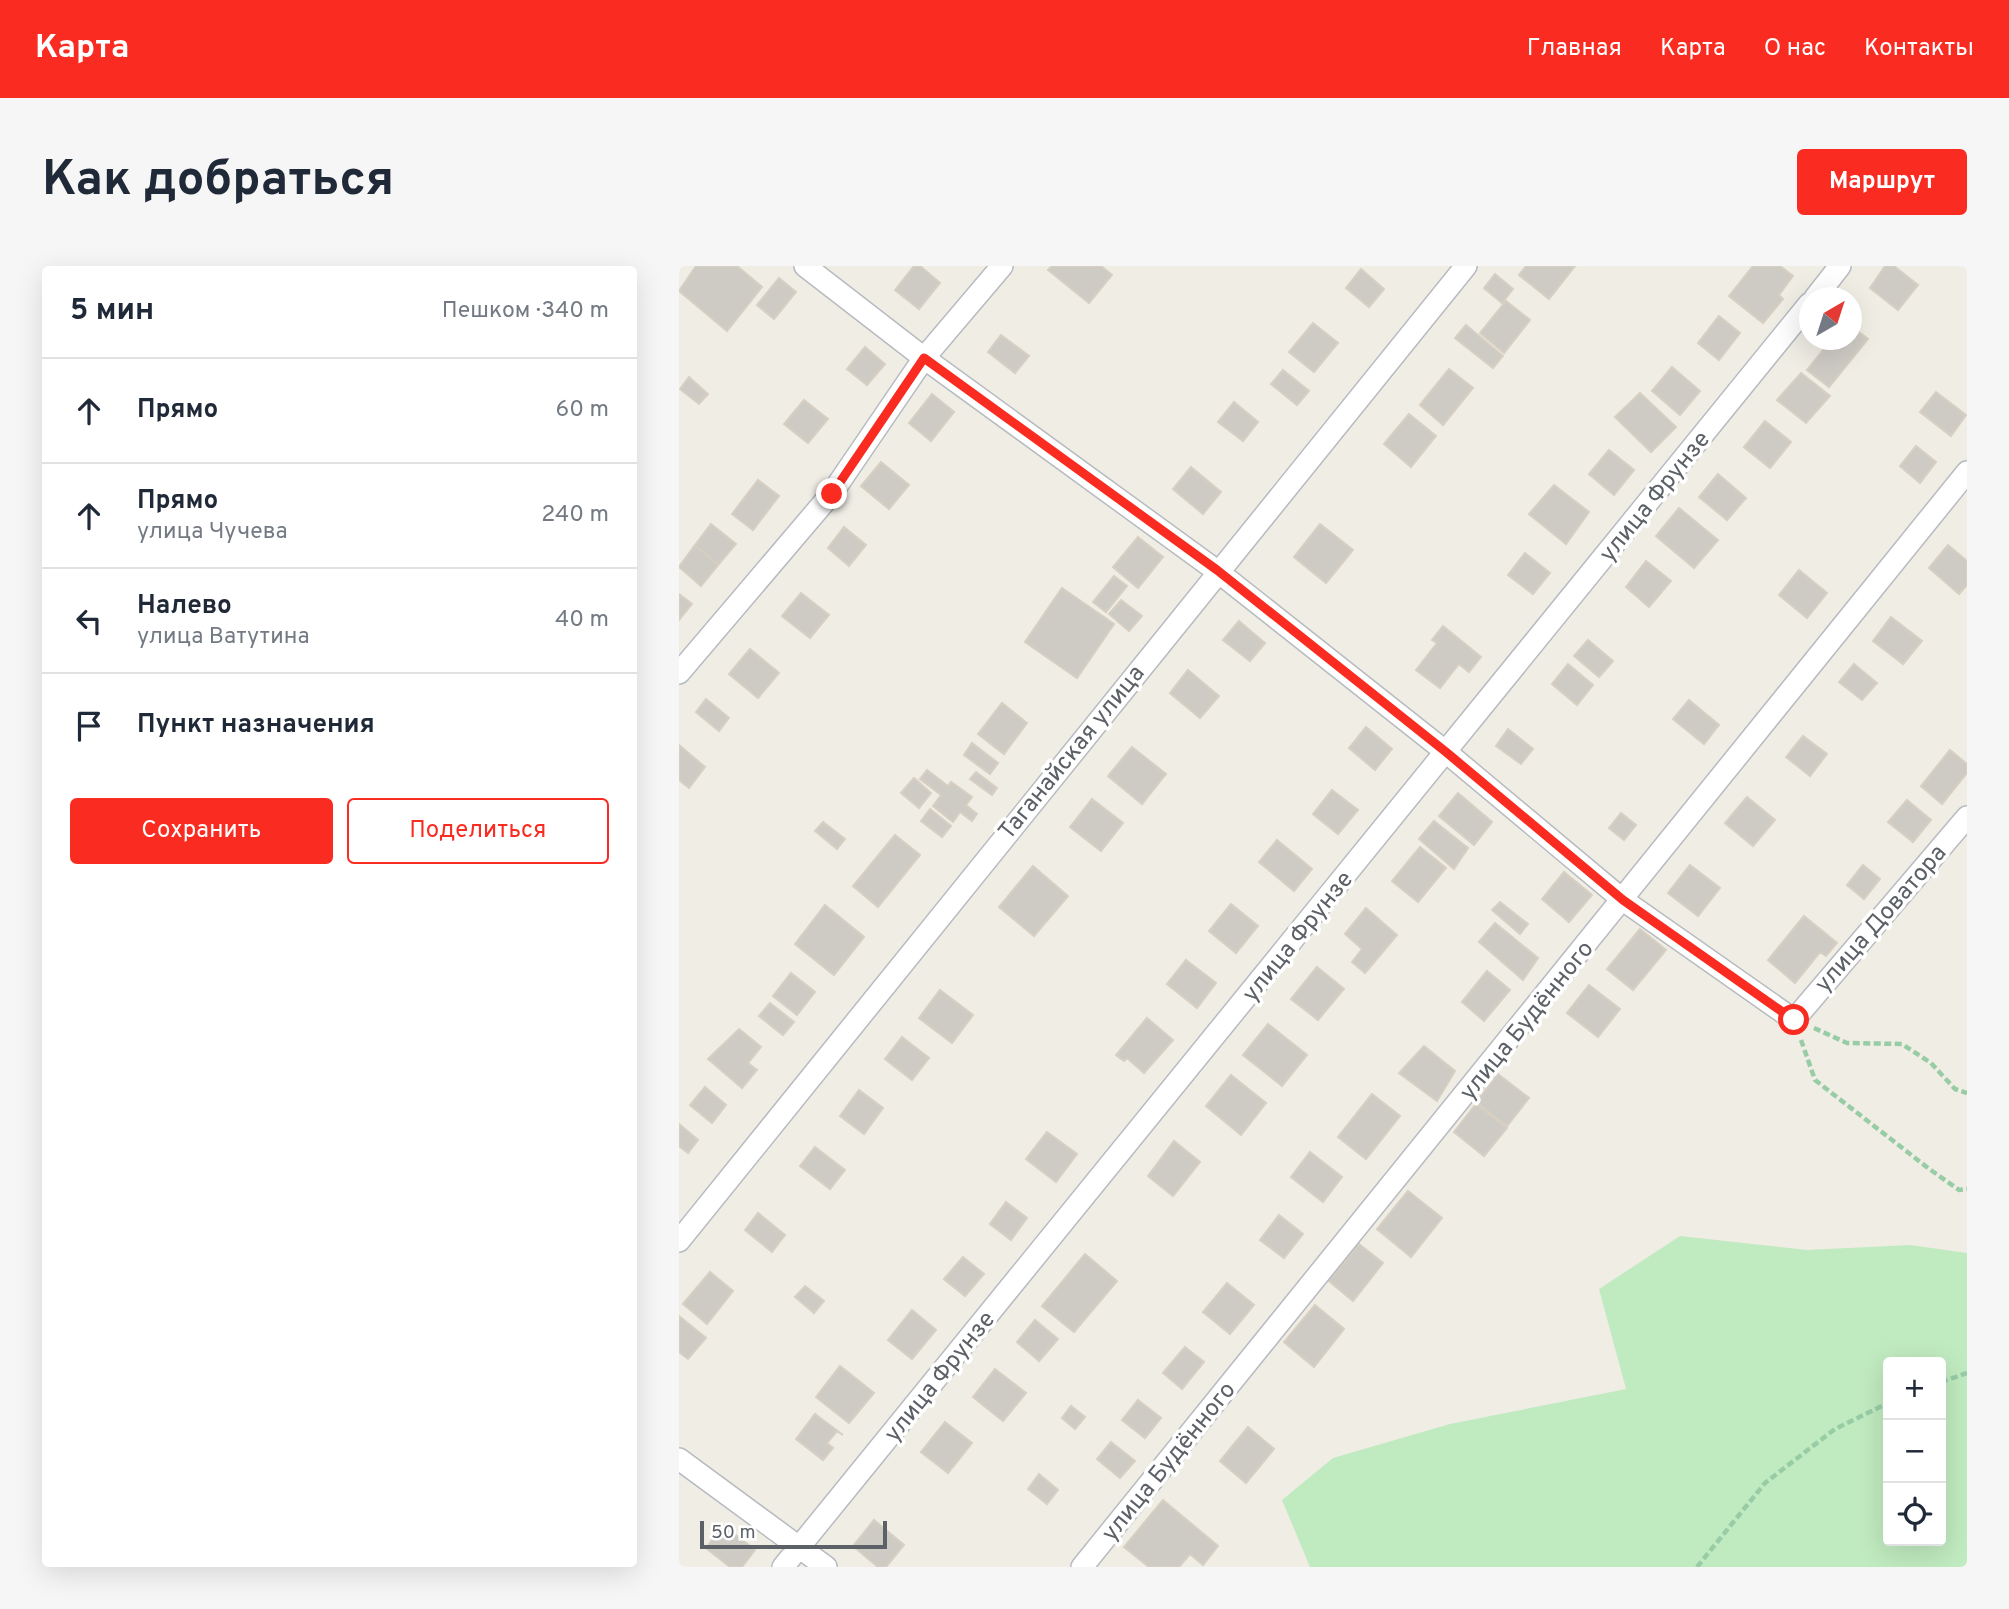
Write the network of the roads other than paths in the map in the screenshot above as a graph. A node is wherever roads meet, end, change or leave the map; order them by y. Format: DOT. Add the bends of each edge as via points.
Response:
graph roads {
  1 [pos="805,266"];
  2 [pos="1002,266"];
  3 [pos="1466,266"];
  4 [pos="1840,266"];
  5 [pos="1824,287"];
  6 [pos="1799,316"];
  7 [pos="924,358"];
  8 [pos="1967,472"];
  9 [pos="1217,570"];
  10 [pos="679,673"];
  11 [pos="1446,752"];
  12 [pos="1967,817"];
  13 [pos="1623,900"];
  14 [pos="679,1241"];
  15 [pos="679,1459"];
  16 [pos="799,1547"];
  17 [pos="783,1567"];
  18 [pos="826,1567"];
  19 [pos="1082,1567"];
  1 -- 7 [label="street"];
  2 -- 7 [label="street"];
  3 -- 9 [label="street, Таганайская улица"];
  4 -- 5 [label="street"];
  6 -- 11 [label="street, улица Фрунзе"];
  7 -- 9 [label="street"];
  7 -- 10 [label="street" via="832,494"];
  8 -- 13 [label="street, улица Будённого"];
  9 -- 11 [label="street"];
  9 -- 14 [label="street, Таганайская улица"];
  11 -- 13 [label="street"];
  11 -- 16 [label="street, улица Фрунзе"];
  12 -- 13 [label="street, улица Доватора" via="1794,1020"];
  13 -- 19 [label="street, улица Будённого"];
  15 -- 16 [label="street"];
  16 -- 17 [label="street, улица Фрунзе"];
  16 -- 18 [label="street"];
}
